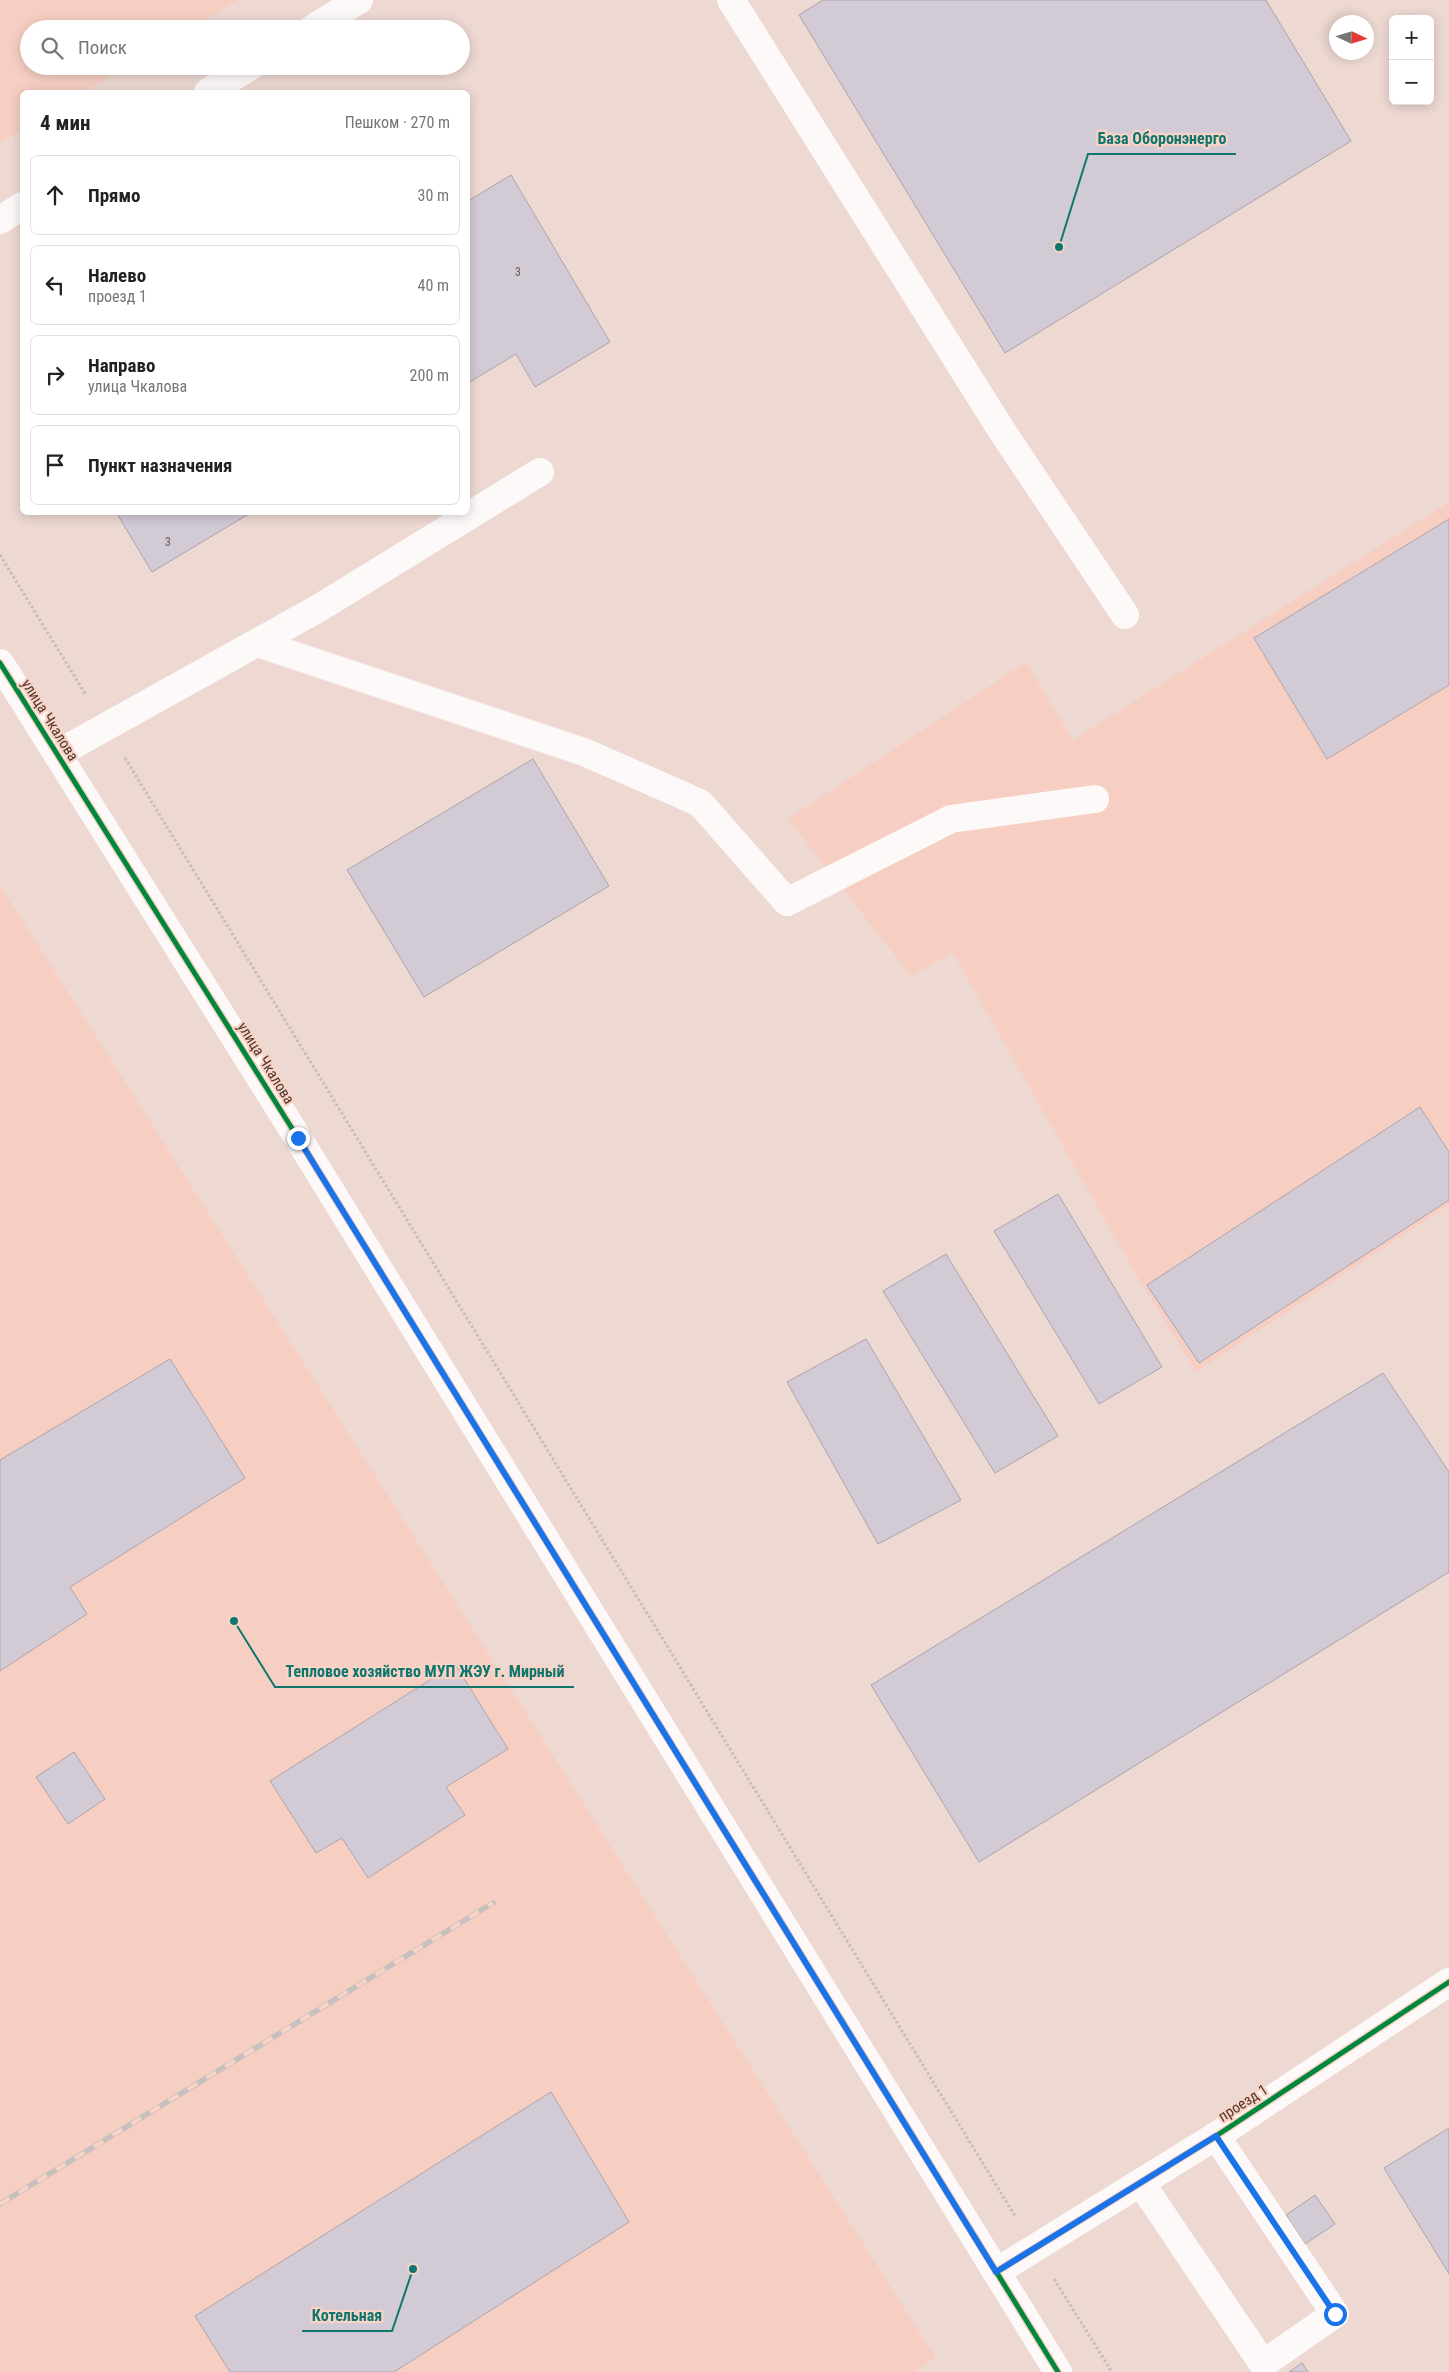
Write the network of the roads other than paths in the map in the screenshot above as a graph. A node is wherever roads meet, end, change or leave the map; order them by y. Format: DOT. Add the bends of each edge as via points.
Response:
graph roads {
  1 [pos="359,0"];
  2 [pos="730,0"];
  3 [pos="327,20"];
  4 [pos="236,75"];
  5 [pos="211,90"];
  6 [pos="20,207"];
  7 [pos="0,220"];
  8 [pos="540,472"];
  9 [pos="1124,615"];
  10 [pos="257,643"];
  11 [pos="0,663"];
  12 [pos="57,754"];
  13 [pos="1095,799"];
  14 [pos="1449,1982"];
  15 [pos="1216,2136"];
  16 [pos="1140,2183"];
  17 [pos="996,2272"];
  18 [pos="1058,2372"];
  1 -- 3 [label="street"];
  2 -- 9 [label="street" via="1002,431"];
  4 -- 5 [label="street"];
  6 -- 7 [label="street"];
  8 -- 10 [label="street"];
  10 -- 12 [label="street"];
  10 -- 13 [label="street" via="584,752 700,803 787,902 951,819"];
  11 -- 12 [label="street, улица Чкалова"];
  12 -- 17 [label="street, улица Чкалова" via="298,1138"];
  14 -- 15 [label="street, проезд 1"];
  15 -- 16 [label="street, проезд 1"];
  15 -- 16 [label="street" via="1335,2314 1263,2364"];
  16 -- 17 [label="street, проезд 1"];
  17 -- 18 [label="street, улица Чкалова"];
}
